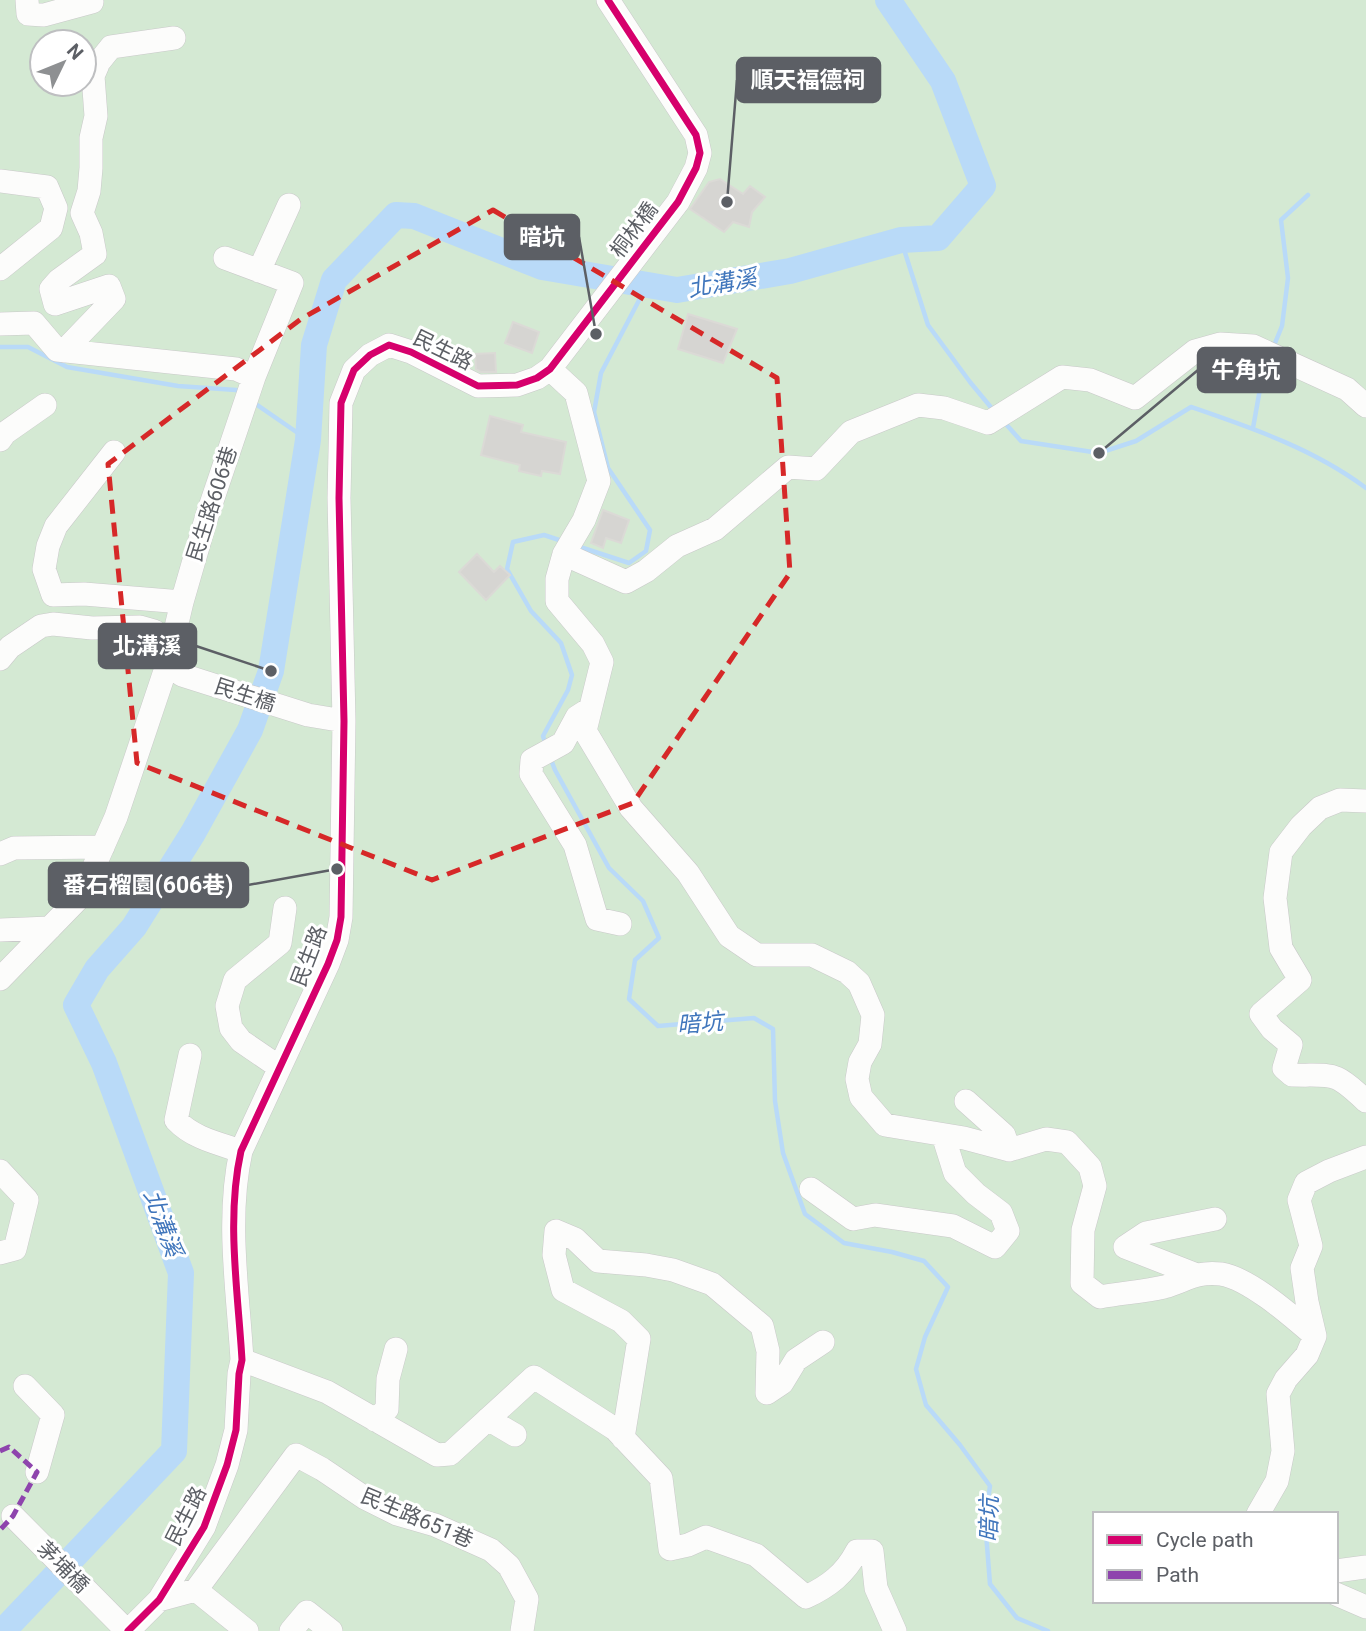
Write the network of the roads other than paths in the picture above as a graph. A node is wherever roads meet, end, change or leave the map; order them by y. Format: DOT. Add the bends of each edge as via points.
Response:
graph roads {
  1 [pos="27,0"];
  2 [pos="608,0"];
  3 [pos="92,2"];
  4 [pos="174,38"];
  5 [pos="0,181"];
  6 [pos="289,205"];
  7 [pos="82,214"];
  8 [pos="20,252"];
  9 [pos="225,258"];
  10 [pos="0,269"];
  11 [pos="259,271"];
  12 [pos="593,313"];
  13 [pos="0,324"];
  14 [pos="64,351"];
  15 [pos="550,369"];
  16 [pos="249,391"];
  17 [pos="46,405"];
  18 [pos="1366,406"];
  19 [pos="0,440"];
  20 [pos="114,452"];
  21 [pos="564,554"];
  22 [pos="182,602"];
  23 [pos="0,659"];
  24 [pos="173,661"];
  25 [pos="591,708"];
  26 [pos="344,720"];
  27 [pos="1366,801"];
  28 [pos="103,847"];
  29 [pos="0,854"];
  30 [pos="285,908"];
  31 [pos="620,924"];
  32 [pos="50,928"];
  33 [pos="0,930"];
  34 [pos="0,979"];
  35 [pos="190,1055"];
  36 [pos="279,1066"];
  37 [pos="966,1101"];
  38 [pos="1366,1101"];
  39 [pos="943,1135"];
  40 [pos="1009,1150"];
  41 [pos="241,1151"];
  42 [pos="1366,1157"];
  43 [pos="0,1171"];
  44 [pos="811,1189"];
  45 [pos="1215,1219"];
  46 [pos="0,1253"];
  47 [pos="1195,1274"];
  48 [pos="1315,1336"];
  49 [pos="823,1342"];
  50 [pos="396,1349"];
  51 [pos="242,1360"];
  52 [pos="25,1387"];
  53 [pos="488,1419"];
  54 [pos="375,1420"];
  55 [pos="515,1435"];
  56 [pos="623,1438"];
  57 [pos="37,1472"];
  58 [pos="1259,1512"];
  59 [pos="18,1522"];
  60 [pos="1366,1567"];
  61 [pos="1338,1571"];
  62 [pos="196,1590"];
  63 [pos="1338,1595"];
  64 [pos="159,1600"];
  65 [pos="1366,1607"];
  66 [pos="128,1631"];
  67 [pos="247,1631"];
  68 [pos="291,1631"];
  69 [pos="331,1631"];
  70 [pos="522,1631"];
  71 [pos="895,1631"];
  1 -- 3 [label="street" via="28,14 44,15"];
  2 -- 12 [label="street, 桐林橋" via="696,135 700,153 678,202"];
  4 -- 7 [label="street" via="111,47 99,62 93,76 92,168"];
  5 -- 8 [label="street" via="47,187 56,208 51,229"];
  6 -- 11 [label="street"];
  7 -- 8 [label="street" via="48,246"];
  7 -- 14 [label="street" via="95,254 51,289 55,304 109,286 114,299"];
  8 -- 10 [label="street"];
  9 -- 11 [label="street"];
  11 -- 16 [label="street, 民生路606巷" via="292,283"];
  12 -- 15 [label="street, 民生路"];
  13 -- 14 [label="street" via="34,323 57,350"];
  14 -- 16 [label="street" via="236,369"];
  15 -- 21 [label="street" via="576,393 599,481"];
  15 -- 26 [label="street, 民生路" via="517,385 478,386 389,345 354,370 341,403 338,498"];
  16 -- 22 [label="street, 民生路606巷"];
  17 -- 19 [label="street"];
  18 -- 21 [label="street" via="1347,388 1253,346 1220,344 1195,351 1135,398 1090,380 1062,377 988,423 944,408 918,405 850,432 816,469 788,467 715,529 677,546 626,582"];
  20 -- 22 [label="street" via="56,526 44,569 53,595"];
  21 -- 25 [label="street" via="556,579 557,601 593,644 602,663"];
  22 -- 24 [label="street, 民生路606巷"];
  23 -- 24 [label="street, 民生橋" via="41,626 53,624 154,631"];
  24 -- 26 [label="street, 民生橋" via="308,715"];
  24 -- 28 [label="street, 民生路606巷"];
  25 -- 31 [label="street" via="578,717 563,743 532,760 531,774 575,845 597,919"];
  25 -- 39 [label="street" via="585,731 631,808 688,873 729,936 757,955 812,955 859,983 873,1015 870,1044 860,1062 861,1097 885,1125"];
  26 -- 36 [label="street, 民生路" via="337,940"];
  27 -- 38 [label="street" via="1340,800 1320,808 1281,852 1275,898 1282,948 1300,980 1261,1014 1291,1045 1284,1068 1292,1075 1332,1075"];
  28 -- 29 [label="street" via="14,848"];
  28 -- 32 [label="street, 民生路606巷" via="78,899"];
  30 -- 36 [label="street" via="280,943 235,980 227,1006 231,1028 241,1041"];
  32 -- 33 [label="street"];
  32 -- 34 [label="street, 民生路606巷"];
  35 -- 41 [label="street" via="176,1120 200,1138"];
  36 -- 41 [label="street, 民生路"];
  37 -- 40 [label="street" via="1004,1135"];
  39 -- 40 [label="street"];
  39 -- 44 [label="street" via="955,1173 1001,1213 1008,1231 995,1247 953,1226 875,1214 853,1219"];
  40 -- 47 [label="street" via="1046,1139 1067,1142 1090,1167 1094,1186 1083,1230 1082,1283 1100,1297 1165,1287"];
  41 -- 51 [label="street, 民生路" via="235,1178 234,1229"];
  42 -- 48 [label="street" via="1307,1183 1299,1200 1311,1246 1302,1268"];
  43 -- 46 [label="street" via="27,1200 15,1249"];
  45 -- 47 [label="street" via="1146,1233 1125,1247"];
  47 -- 48 [label="street" via="1222,1274 1239,1280"];
  48 -- 58 [label="street" via="1278,1394 1283,1451 1277,1481"];
  49 -- 56 [label="street" via="796,1360 782,1383 767,1393 768,1351 762,1326 712,1284 673,1270 598,1261 575,1238 556,1231 554,1255 564,1290 621,1321 639,1339"];
  50 -- 54 [label="street" via="387,1409"];
  51 -- 54 [label="street" via="327,1392"];
  51 -- 64 [label="street, 民生路" via="236,1430 218,1494 204,1527"];
  52 -- 57 [label="street" via="52,1415"];
  53 -- 54 [label="street" via="450,1454 437,1455"];
  53 -- 55 [label="street"];
  53 -- 56 [label="street" via="534,1377"];
  56 -- 71 [label="street" via="661,1478 670,1549 706,1537 756,1555 806,1597 829,1585 849,1567 857,1552 872,1551 876,1588"];
  59 -- 66 [label="street, 茅埔橋"];
  60 -- 61 [label="street"];
  62 -- 64 [label="street"];
  62 -- 67 [label="street"];
  62 -- 70 [label="street, 民生路651巷" via="296,1455 397,1514 491,1550 509,1566 527,1599"];
  63 -- 65 [label="street"];
  64 -- 66 [label="street, 民生路"];
  68 -- 69 [label="street" via="307,1612"];
}
